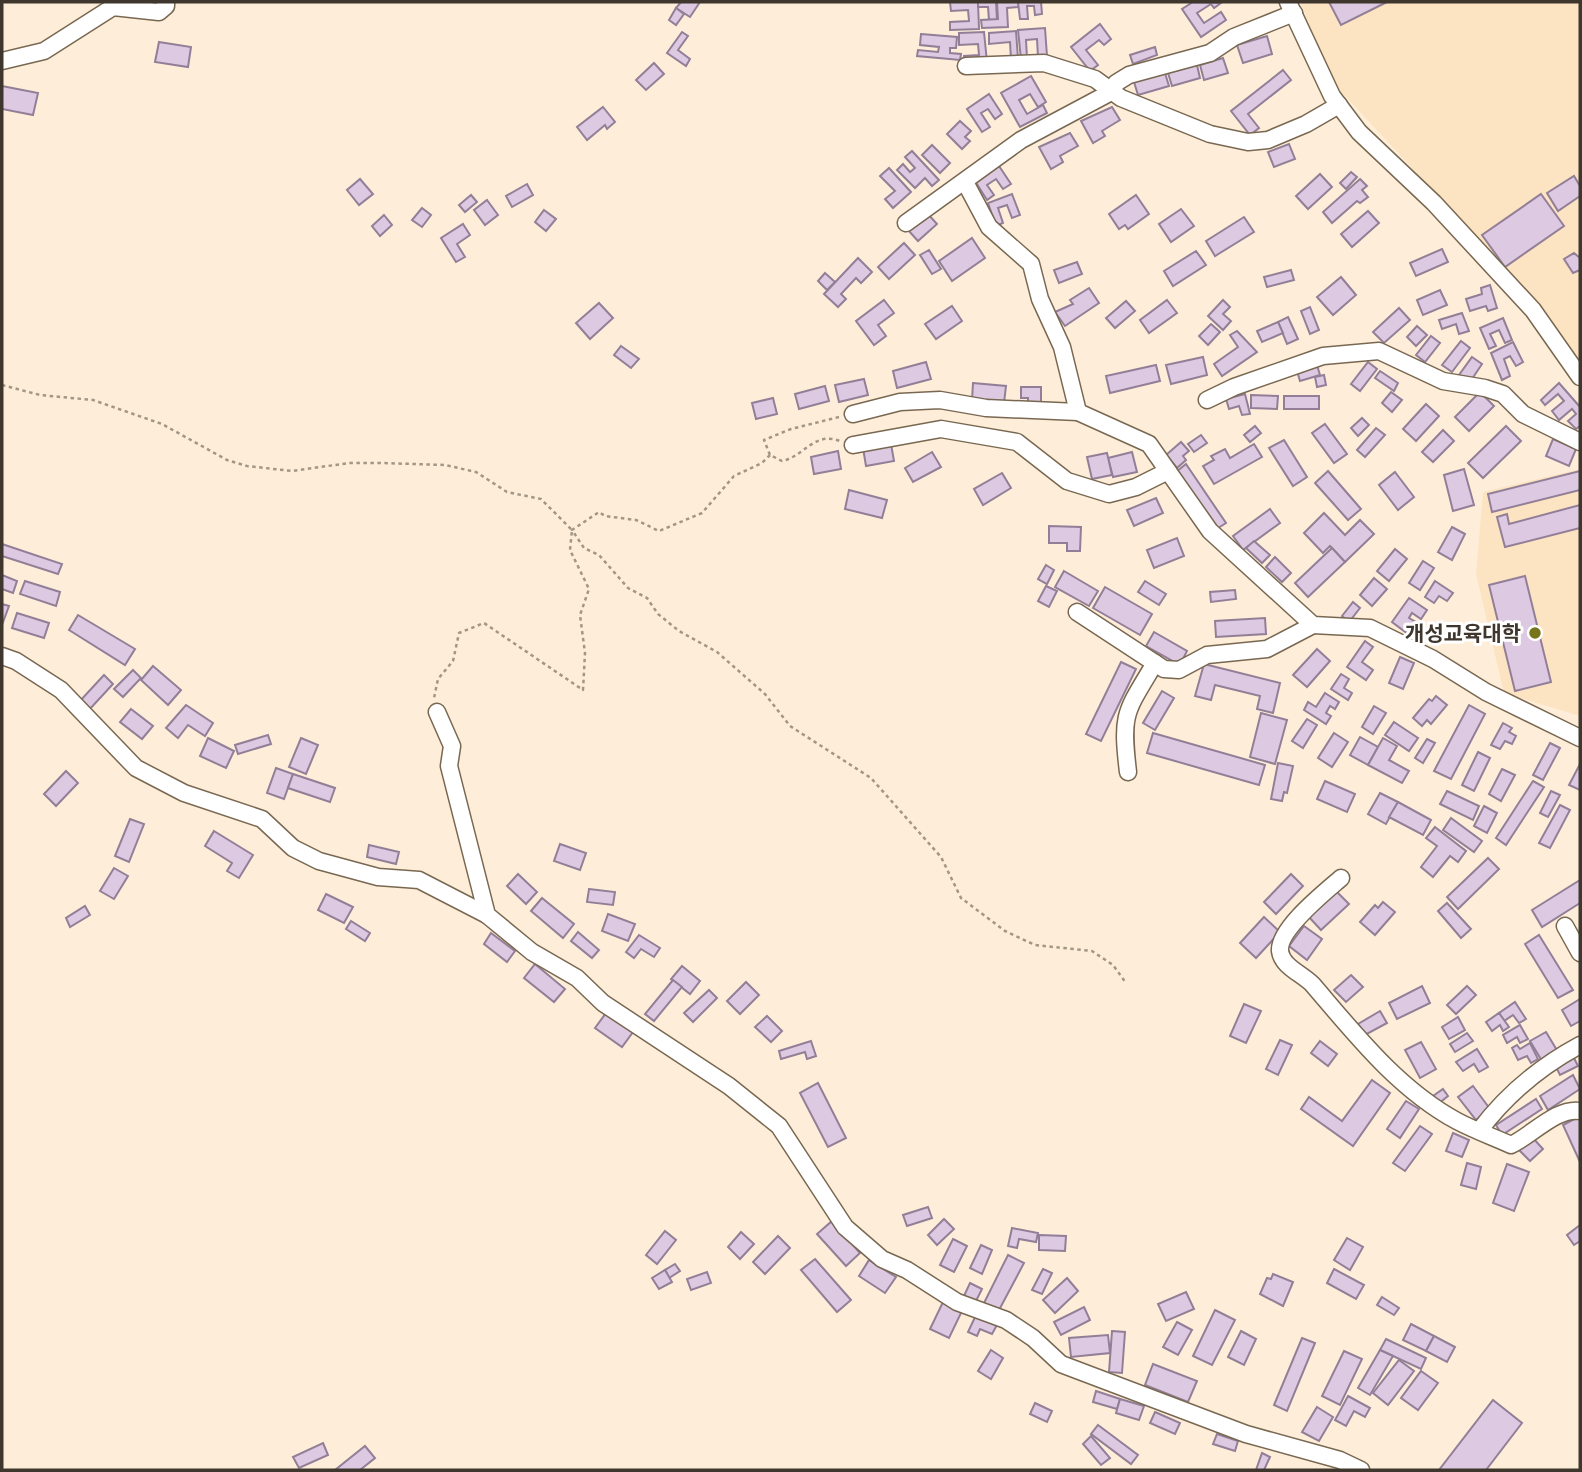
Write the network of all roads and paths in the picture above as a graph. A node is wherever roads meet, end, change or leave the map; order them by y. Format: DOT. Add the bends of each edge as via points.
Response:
graph roads {
  1 [pos="166,2"];
  2 [pos="1291,7"];
  3 [pos="2,61"];
  4 [pos="966,66"];
  5 [pos="1114,91"];
  6 [pos="1339,104"];
  7 [pos="965,182"];
  8 [pos="906,223"];
  9 [pos="1580,377"];
  10 [pos="2,385"];
  11 [pos="1207,400"];
  12 [pos="1077,412"];
  13 [pos="853,414"];
  14 [pos="1580,442"];
  15 [pos="853,445"];
  16 [pos="770,455"];
  17 [pos="1168,471"];
  18 [pos="572,530"];
  19 [pos="1077,612"];
  20 [pos="1313,625"];
  21 [pos="2,656"];
  22 [pos="1155,663"];
  23 [pos="437,712"];
  24 [pos="1580,738"];
  25 [pos="1128,772"];
  26 [pos="1341,878"];
  27 [pos="487,915"];
  28 [pos="1564,926"];
  29 [pos="1580,953"];
  30 [pos="1126,983"];
  31 [pos="1580,1045"];
  32 [pos="1580,1111"];
  33 [pos="1479,1131"];
  34 [pos="1361,1470"];
  1 -- 3 [label="street" via="159,12 113,8 44,51"];
  2 -- 5 [label="street" via="1210,53 1129,75 1116,82"];
  2 -- 6 [label="street"];
  4 -- 5 [label="street" via="1044,63 1095,79"];
  5 -- 6 [label="street" via="1121,98 1210,134 1248,142 1268,140"];
  5 -- 7 [label="street" via="1021,140"];
  6 -- 9 [label="street" via="1359,132 1434,202 1533,310"];
  7 -- 8 [label="street"];
  7 -- 12 [label="street" via="989,227 1031,264 1040,299 1062,347"];
  10 -- 18 [label="path" via="40,395 93,400 162,424 247,466 292,471 381,463 444,465 476,472 507,492 541,499"];
  11 -- 14 [label="street" via="1323,356 1379,351 1443,381 1503,394 1523,414"];
  12 -- 13 [label="street" via="986,408 940,400 900,402"];
  12 -- 17 [label="street" via="1149,444"];
  13 -- 16 [label="path" via="764,440"];
  15 -- 16 [label="path" via="820,438 789,459"];
  15 -- 17 [label="street" via="941,429 1017,442 1067,481 1109,495"];
  16 -- 18 [label="path" via="734,476 702,513 677,526 659,531 636,520 598,512"];
  17 -- 20 [label="street" via="1210,531"];
  18 -- 23 [label="path" via="570,550 589,589 579,615 585,653 583,690 484,623 459,633 453,661 438,679"];
  18 -- 30 [label="path" via="584,548 599,555 628,587 647,598 658,614 717,652 765,694 790,726 871,778 941,856 961,898 1005,931 1035,945 1092,951 1113,965"];
  19 -- 22 [label="street"];
  20 -- 22 [label="street" via="1267,649 1207,656 1179,670"];
  20 -- 24 [label="street" via="1370,628"];
  21 -- 27 [label="street" via="61,690 136,768 184,793 262,819 293,848 319,861 378,877 419,880"];
  22 -- 25 [label="street" via="1126,711 1123,729"];
  23 -- 27 [label="street" via="452,746 449,766"];
  26 -- 33 [label="street" via="1300,915 1280,952 1369,1052 1445,1113"];
  27 -- 34 [label="street" via="532,952 577,978 603,1003 729,1086 779,1126 845,1227 882,1259 957,1302 1006,1320 1061,1364 1246,1434"];
  28 -- 29 [label="street"];
  31 -- 33 [label="street" via="1553,1060 1498,1106"];
  32 -- 33 [label="street" via="1551,1120 1511,1145"];
}
